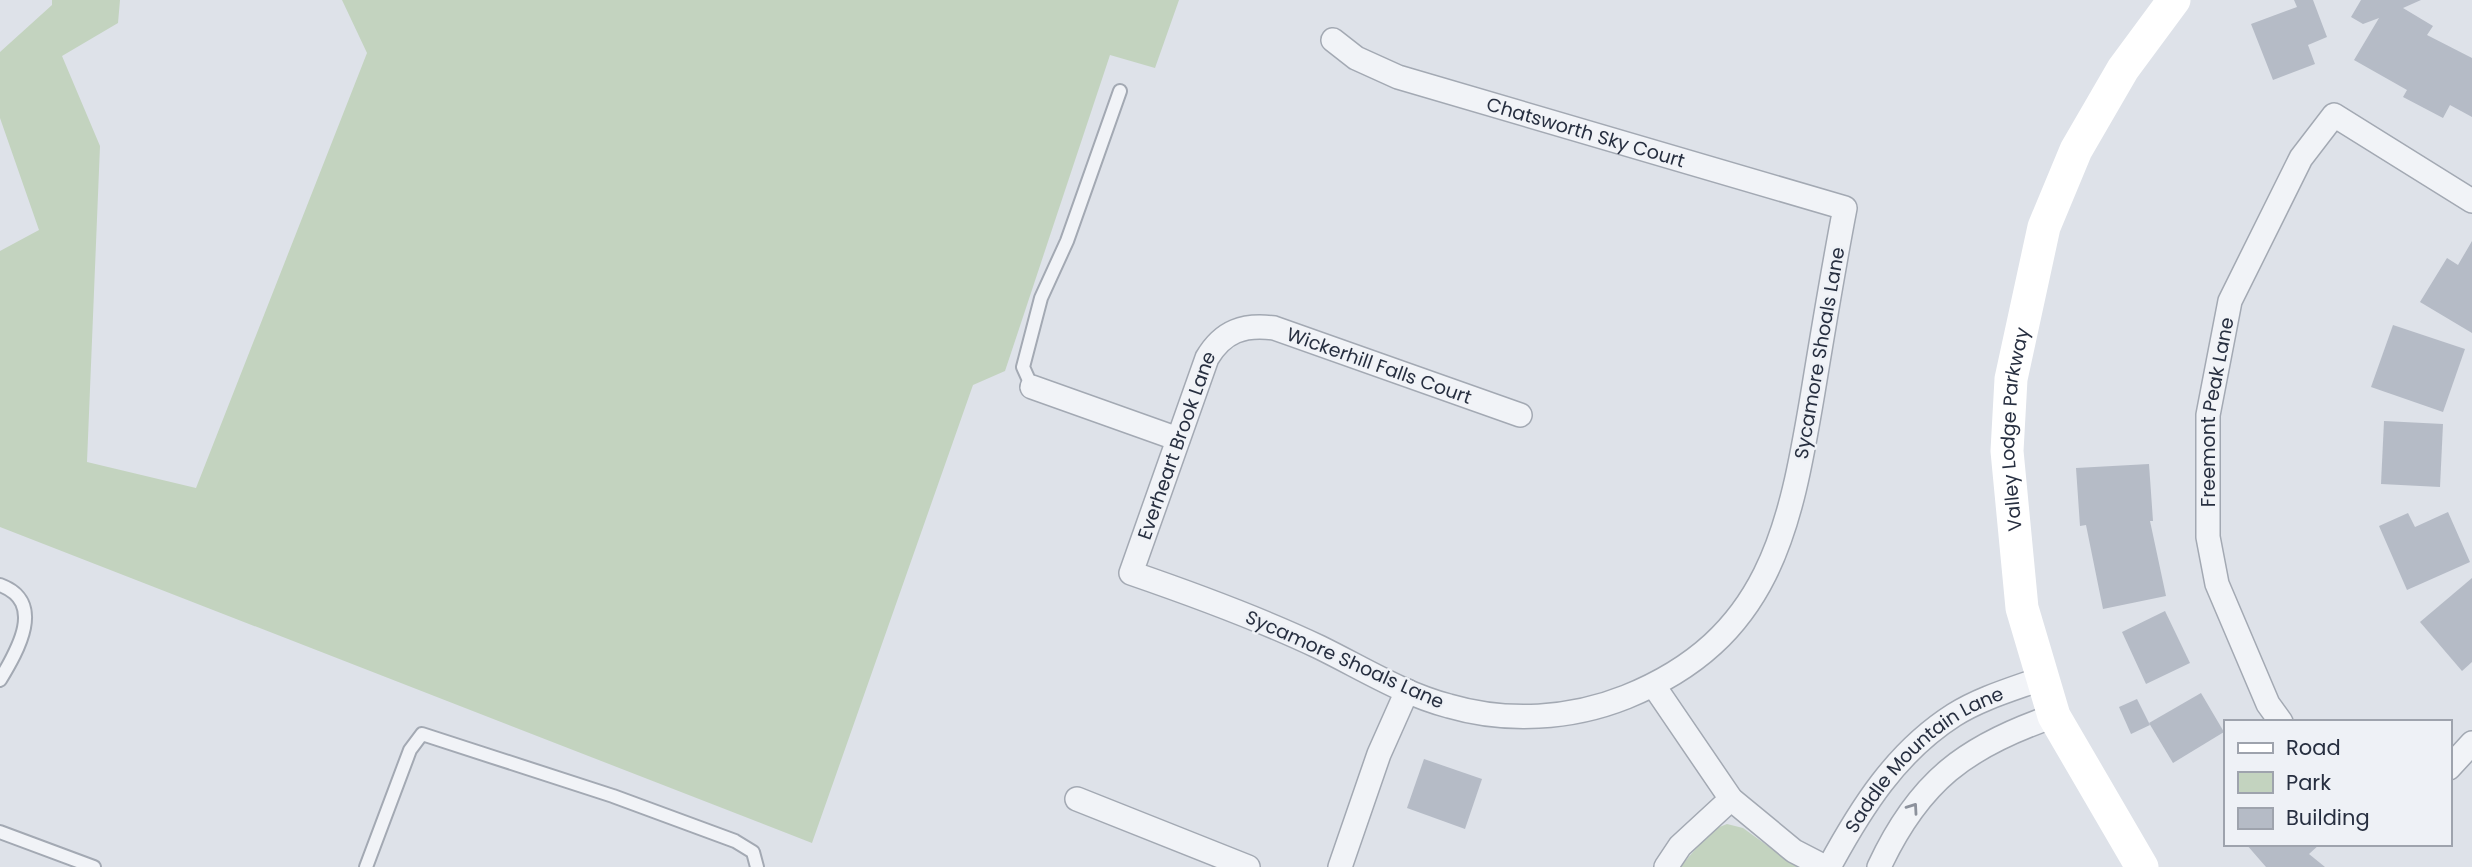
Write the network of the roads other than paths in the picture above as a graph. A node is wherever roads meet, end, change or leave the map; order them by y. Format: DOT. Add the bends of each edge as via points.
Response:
graph roads {
  1 [pos="2174,0"];
  2 [pos="1333,40"];
  3 [pos="1120,91"];
  4 [pos="2472,201"];
  5 [pos="1845,208"];
  6 [pos="1238,329"];
  7 [pos="1032,387"];
  8 [pos="1520,415"];
  9 [pos="1178,439"];
  10 [pos="1131,573"];
  11 [pos="0,584"];
  12 [pos="2043,678"];
  13 [pos="0,680"];
  14 [pos="1654,685"];
  15 [pos="1407,691"];
  16 [pos="2054,716"];
  17 [pos="2280,720"];
  18 [pos="2472,743"];
  19 [pos="2451,766"];
  20 [pos="1077,799"];
  21 [pos="1731,799"];
  22 [pos="0,832"];
  23 [pos="94,867"];
  24 [pos="366,867"];
  25 [pos="757,867"];
  26 [pos="1248,867"];
  27 [pos="1340,867"];
  28 [pos="1666,867"];
  29 [pos="1827,867"];
  30 [pos="1879,867"];
  31 [pos="2142,867"];
  1 -- 12 [label="street, Valley Lodge Parkway" via="2123,69 2076,150 2044,227 2011,379 2007,451 2022,608"];
  2 -- 5 [label="street, Chatsworth Sky Court" via="1356,58 1398,77"];
  3 -- 7 [label="lane" via="1067,242 1041,298 1023,367"];
  4 -- 17 [label="street, Freemont Peak Lane" via="2334,115 2301,158 2230,301 2208,415 2208,537 2217,584 2268,704"];
  5 -- 14 [label="street, Sycamore Shoals Lane" via="1800,468 1773,561 1755,593 1711,645"];
  6 -- 8 [label="street, Wickerhill Falls Court" via="1274,328"];
  6 -- 9 [label="street, Everheart Brook Lane" via="1223,337 1207,358"];
  7 -- 9 [label="street"];
  9 -- 10 [label="street, Everheart Brook Lane"];
  10 -- 15 [label="street, Sycamore Shoals Lane" via="1266,623"];
  11 -- 13 [label="lane" via="19,594 25,606 24,629"];
  12 -- 16 [label="street, Valley Lodge Parkway"];
  12 -- 29 [label="street, Saddle Mountain Lane" via="1980,701 1924,738 1874,792"];
  14 -- 15 [label="street, Sycamore Shoals Lane" via="1597,708 1530,717 1450,707"];
  14 -- 21 [label="street"];
  15 -- 27 [label="street" via="1379,754"];
  30 -- 16 [label="street, Saddle Mountain Lane, one-way" via="1914,804 1939,777 1992,741"];
  16 -- 31 [label="street, Valley Lodge Parkway"];
  18 -- 19 [label="street"];
  20 -- 26 [label="street"];
  21 -- 28 [label="street" via="1680,846"];
  21 -- 29 [label="street" via="1794,851"];
  22 -- 23 [label="lane"];
  24 -- 25 [label="lane" via="410,750 422,734 735,841 753,852"];
}
